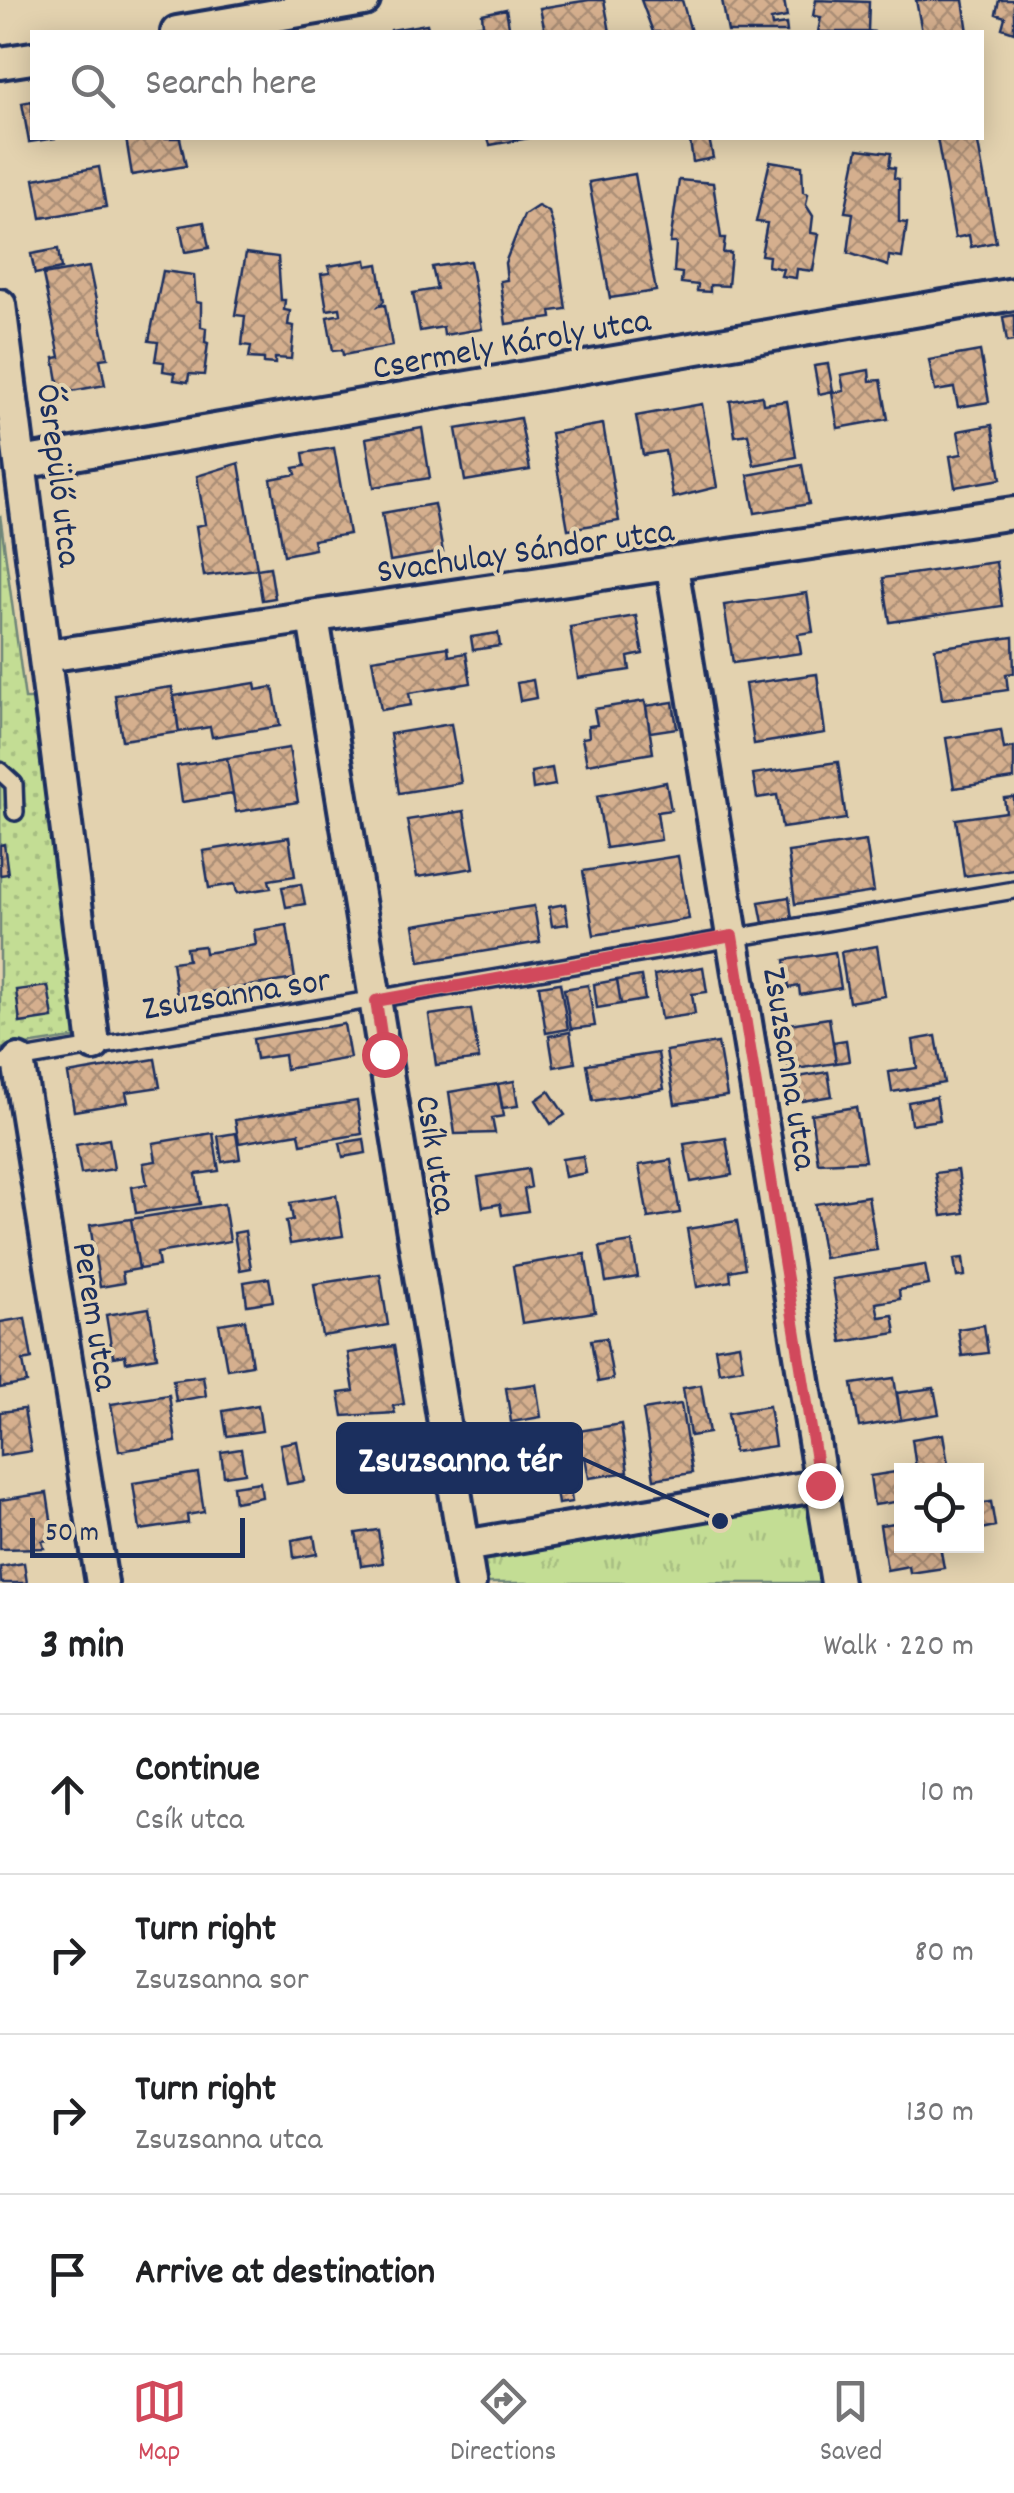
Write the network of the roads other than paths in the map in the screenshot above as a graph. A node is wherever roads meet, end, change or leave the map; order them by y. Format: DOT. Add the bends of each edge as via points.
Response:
graph roads {
  1 [pos="364,0"];
  2 [pos="189,30"];
  3 [pos="30,58"];
  4 [pos="0,63"];
  5 [pos="1014,294"];
  6 [pos="0,305"];
  7 [pos="22,463"];
  8 [pos="1014,514"];
  9 [pos="672,566"];
  10 [pos="313,618"];
  11 [pos="46,656"];
  12 [pos="0,771"];
  13 [pos="16,812"];
  14 [pos="1014,890"];
  15 [pos="732,936"];
  16 [pos="376,1001"];
  17 [pos="94,1046"];
  18 [pos="9,1061"];
  19 [pos="820,1485"];
  20 [pos="464,1546"];
  21 [pos="102,1583"];
  22 [pos="470,1583"];
  23 [pos="837,1583"];
  1 -- 2 [label="street"];
  3 -- 4 [label="street"];
  5 -- 7 [label="street, Csermely Károly utca"];
  6 -- 7 [label="street, Ősrepülő utca"];
  7 -- 11 [label="street, Ősrepülő utca"];
  8 -- 9 [label="street, Svachulay Sándor utca"];
  9 -- 10 [label="street, Svachulay Sándor utca"];
  9 -- 15 [label="street, Zsuzsanna utca"];
  10 -- 11 [label="street, Svachulay Sándor utca"];
  10 -- 16 [label="street, Csík utca"];
  11 -- 17 [label="street, Ősrepülő utca"];
  12 -- 13 [label="lane" via="14,784"];
  14 -- 15 [label="lane, Zsuzsanna sor"];
  15 -- 16 [label="lane, Zsuzsanna sor"];
  15 -- 19 [label="street, Zsuzsanna utca"];
  16 -- 17 [label="lane, Zsuzsanna sor"];
  16 -- 20 [label="street, Csík utca"];
  17 -- 18 [label="lane, Zsuzsanna sor"];
  18 -- 21 [label="street, Perem utca"];
  19 -- 20 [label="street"];
  19 -- 23 [label="street, Zsuzsanna utca"];
  20 -- 22 [label="street, Csík utca"];
}
